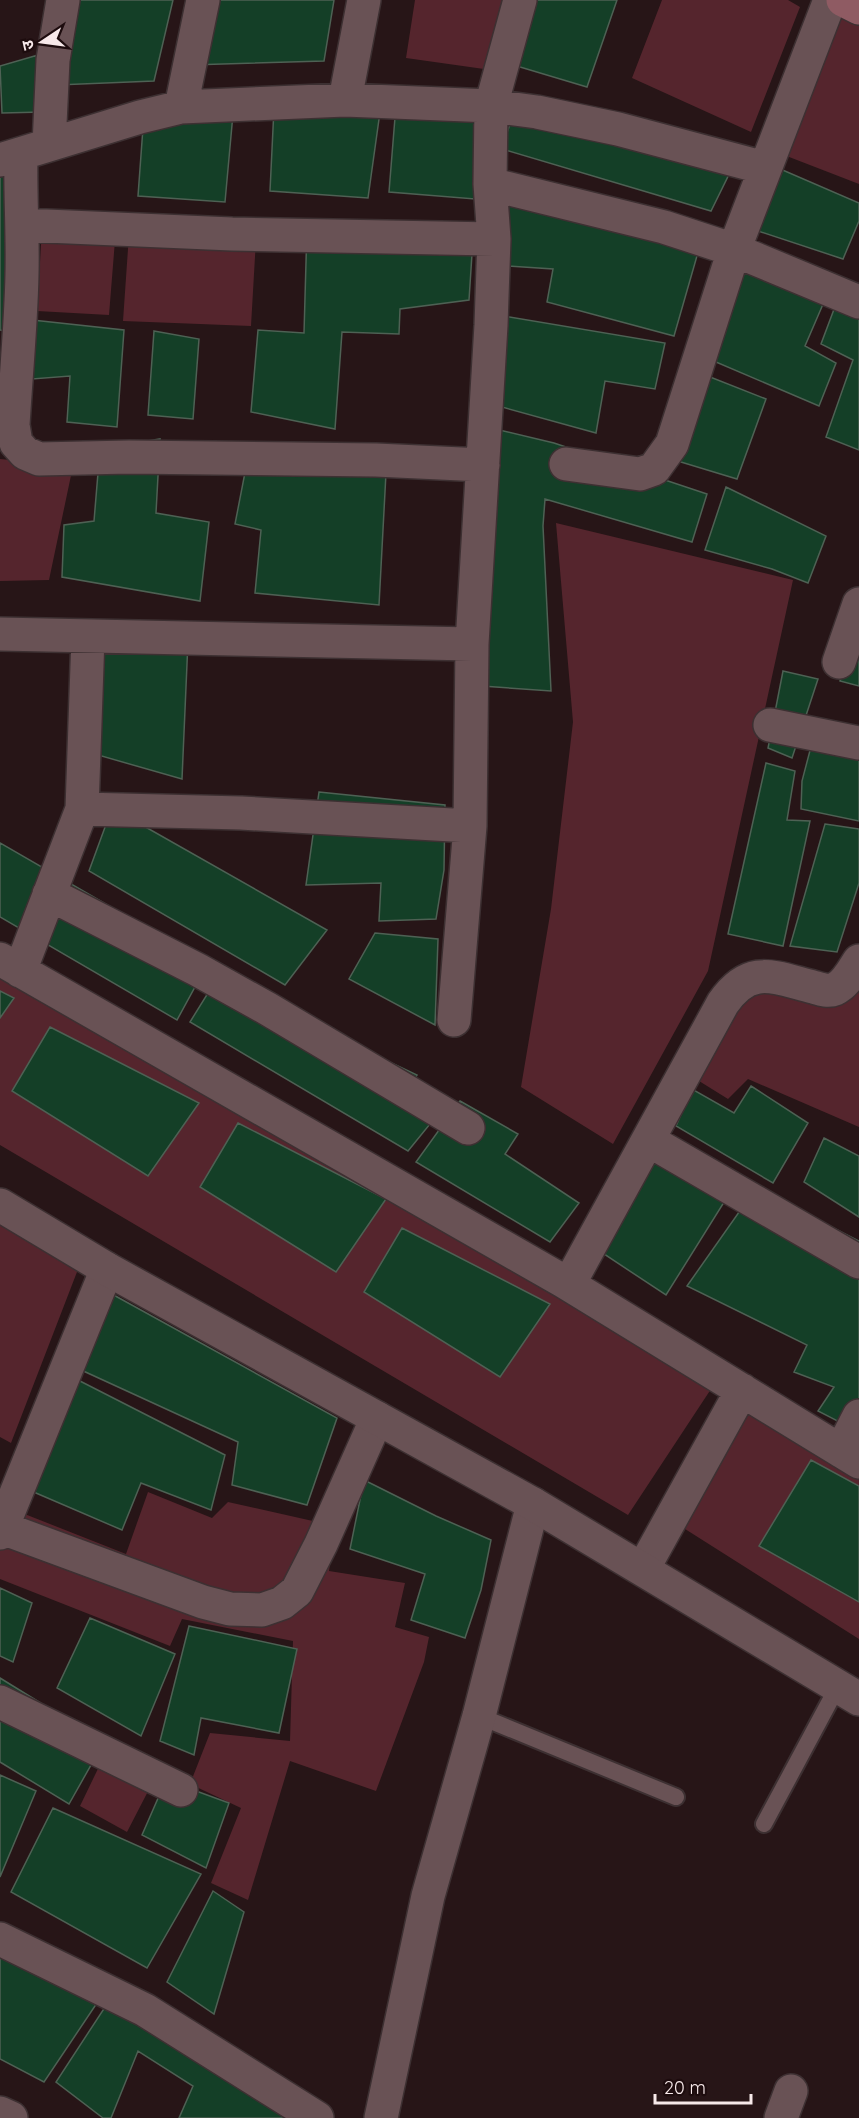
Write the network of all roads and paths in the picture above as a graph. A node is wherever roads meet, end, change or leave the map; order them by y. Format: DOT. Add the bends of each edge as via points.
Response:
graph roads {
  1 [pos="63,0"];
  2 [pos="203,0"];
  3 [pos="364,0"];
  4 [pos="520,0"];
  5 [pos="830,0"];
  6 [pos="843,0"];
  7 [pos="859,8"];
  8 [pos="345,100"];
  9 [pos="490,106"];
  10 [pos="181,107"];
  11 [pos="23,153"];
  12 [pos="765,168"];
  13 [pos="490,184"];
  14 [pos="23,225"];
  15 [pos="494,239"];
  16 [pos="734,250"];
  17 [pos="859,302"];
  18 [pos="12,453"];
  19 [pos="566,464"];
  20 [pos="483,465"];
  21 [pos="859,604"];
  22 [pos="0,634"];
  23 [pos="88,638"];
  24 [pos="472,644"];
  25 [pos="839,662"];
  26 [pos="771,725"];
  27 [pos="859,742"];
  28 [pos="82,808"];
  29 [pos="470,826"];
  30 [pos="49,894"];
  31 [pos="859,961"];
  32 [pos="10,965"];
  33 [pos="454,1020"];
  34 [pos="468,1128"];
  35 [pos="648,1140"];
  36 [pos="0,1205"];
  37 [pos="859,1262"];
  38 [pos="107,1269"];
  39 [pos="569,1284"];
  40 [pos="742,1390"];
  41 [pos="859,1416"];
  42 [pos="377,1418"];
  43 [pos="850,1456"];
  44 [pos="11,1472"];
  45 [pos="533,1504"];
  46 [pos="1,1531"];
  47 [pos="643,1569"];
  48 [pos="848,1693"];
  49 [pos="0,1702"];
  50 [pos="479,1716"];
  51 [pos="181,1790"];
  52 [pos="676,1797"];
  53 [pos="764,1824"];
  54 [pos="0,1939"];
  55 [pos="0,2113"];
  56 [pos="11,2118"];
  57 [pos="317,2118"];
  58 [pos="381,2118"];
  1 -- 11 [label="street" via="52,60"];
  2 -- 10 [label="street"];
  3 -- 8 [label="street"];
  4 -- 9 [label="street"];
  5 -- 12 [label="street"];
  6 -- 7 [label="main road"];
  8 -- 9 [label="street"];
  8 -- 10 [label="street"];
  9 -- 12 [label="street" via="618,129"];
  9 -- 13 [label="street"];
  10 -- 11 [label="street"];
  11 -- 14 [label="street"];
  12 -- 16 [label="street"];
  13 -- 15 [label="street"];
  13 -- 16 [label="street" via="664,227"];
  14 -- 15 [label="street"];
  14 -- 18 [label="street" via="13,425 16,443"];
  15 -- 20 [label="street"];
  16 -- 17 [label="street"];
  16 -- 19 [label="street" via="672,444 663,459 654,469 640,474"];
  18 -- 20 [label="street" via="39,459 341,459"];
  20 -- 24 [label="street"];
  21 -- 25 [label="street"];
  22 -- 23 [label="street"];
  23 -- 24 [label="street"];
  23 -- 28 [label="street"];
  24 -- 29 [label="street"];
  26 -- 27 [label="street"];
  28 -- 29 [label="street"];
  28 -- 30 [label="street"];
  29 -- 33 [label="street"];
  30 -- 32 [label="street"];
  30 -- 34 [label="street" via="198,970"];
  31 -- 35 [label="street" via="843,984 834,989 822,990 774,977 748,978 732,989"];
  32 -- 39 [label="street"];
  35 -- 37 [label="street"];
  35 -- 39 [label="street"];
  36 -- 38 [label="street"];
  38 -- 42 [label="street"];
  38 -- 44 [label="street"];
  39 -- 40 [label="street"];
  40 -- 43 [label="street"];
  40 -- 47 [label="street"];
  41 -- 43 [label="street"];
  42 -- 45 [label="street"];
  42 -- 46 [label="street" via="297,1591 282,1603 262,1610 230,1609 203,1602"];
  44 -- 46 [label="street"];
  45 -- 47 [label="street"];
  45 -- 50 [label="street"];
  47 -- 48 [label="street"];
  48 -- 53 [label="lane"];
  49 -- 51 [label="street"];
  50 -- 52 [label="lane"];
  50 -- 58 [label="street" via="428,1896"];
  54 -- 57 [label="street" via="145,2010"];
  55 -- 56 [label="street"];
}
